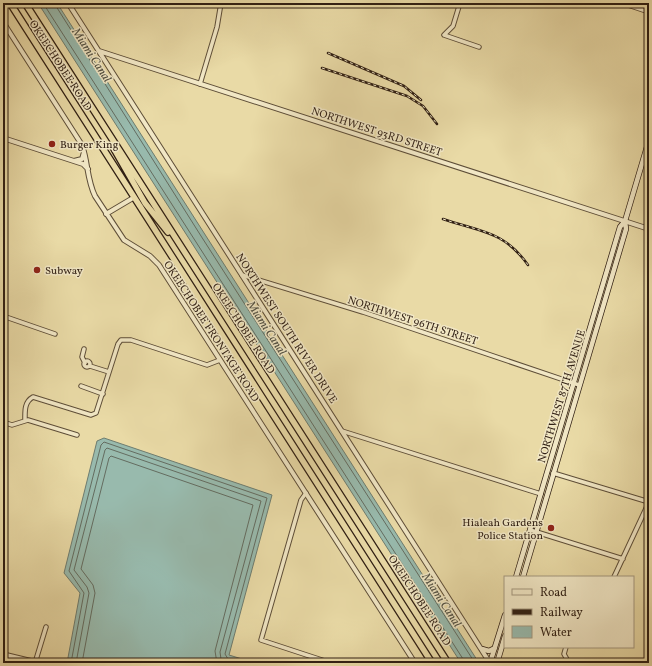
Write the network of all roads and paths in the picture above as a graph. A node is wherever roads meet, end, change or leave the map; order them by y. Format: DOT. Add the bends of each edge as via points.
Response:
graph roads {
  1 [pos="10,3"];
  2 [pos="25,3"];
  3 [pos="68,3"];
  4 [pos="222,3"];
  5 [pos="460,3"];
  6 [pos="622,3"];
  7 [pos="649,12"];
  8 [pos="3,22"];
  9 [pos="479,47"];
  10 [pos="99,51"];
  11 [pos="200,84"];
  12 [pos="96,115"];
  13 [pos="3,138"];
  14 [pos="649,140"];
  15 [pos="84,151"];
  16 [pos="74,161"];
  17 [pos="88,170"];
  18 [pos="133,183"];
  19 [pos="133,198"];
  20 [pos="146,202"];
  21 [pos="106,214"];
  22 [pos="625,221"];
  23 [pos="649,229"];
  24 [pos="190,261"];
  25 [pos="241,275"];
  26 [pos="3,316"];
  27 [pos="55,334"];
  28 [pos="84,349"];
  29 [pos="220,360"];
  30 [pos="109,372"];
  31 [pos="574,383"];
  32 [pos="579,385"];
  33 [pos="81,386"];
  34 [pos="103,394"];
  35 [pos="25,420"];
  36 [pos="3,422"];
  37 [pos="342,431"];
  38 [pos="77,435"];
  39 [pos="553,473"];
  40 [pos="306,494"];
  41 [pos="541,494"];
  42 [pos="648,502"];
  43 [pos="530,530"];
  44 [pos="536,532"];
  45 [pos="623,559"];
  46 [pos="516,576"];
  47 [pos="523,576"];
  48 [pos="614,576"];
  49 [pos="504,618"];
  50 [pos="46,627"];
  51 [pos="504,639"];
  52 [pos="495,648"];
  53 [pos="566,648"];
  54 [pos="482,649"];
  55 [pos="35,662"];
  56 [pos="5,663"];
  57 [pos="331,663"];
  58 [pos="415,663"];
  59 [pos="432,663"];
  60 [pos="448,663"];
  61 [pos="490,663"];
  62 [pos="497,663"];
  63 [pos="569,663"];
  1 -- 19 [label="highway, OKEECHOBEE ROAD"];
  2 -- 12 [label="highway, OKEECHOBEE ROAD"];
  3 -- 10 [label="street, NORTHWEST SOUTH RIVER DRIVE"];
  4 -- 11 [label="street"];
  5 -- 9 [label="street" via="453,26 444,35"];
  6 -- 7 [label="street"];
  8 -- 15 [label="street, OKEECHOBEE FRONTAGE ROAD"];
  10 -- 11 [label="street, NORTHWEST 93RD STREET"];
  10 -- 25 [label="street, NORTHWEST SOUTH RIVER DRIVE"];
  11 -- 22 [label="street, NORTHWEST 93RD STREET"];
  12 -- 18 [label="highway"];
  12 -- 24 [label="highway, OKEECHOBEE ROAD"];
  13 -- 16 [label="street"];
  14 -- 22 [label="main road, NORTHWEST 87TH AVENUE"];
  15 -- 16 [label="street" via="82,159"];
  15 -- 17 [label="street, OKEECHOBEE FRONTAGE ROAD"];
  16 -- 17 [label="street"];
  17 -- 21 [label="street, OKEECHOBEE FRONTAGE ROAD" via="91,188"];
  18 -- 19 [label="highway"];
  18 -- 20 [label="highway"];
  19 -- 20 [label="highway"];
  19 -- 21 [label="street"];
  19 -- 59 [label="highway, OKEECHOBEE ROAD"];
  20 -- 24 [label="highway"];
  21 -- 29 [label="street, OKEECHOBEE FRONTAGE ROAD" via="124,240 150,256 159,265"];
  22 -- 23 [label="street, NORTHWEST 93RD STREET"];
  22 -- 31 [label="main road, NORTHWEST 87TH AVENUE" via="620,227"];
  22 -- 32 [label="main road, NORTHWEST 87TH AVENUE" via="626,229"];
  24 -- 60 [label="highway, OKEECHOBEE ROAD"];
  25 -- 31 [label="street, NORTHWEST 96TH STREET" via="367,313"];
  25 -- 37 [label="street, NORTHWEST SOUTH RIVER DRIVE"];
  26 -- 27 [label="street"];
  28 -- 30 [label="street" via="86,367"];
  29 -- 30 [label="street" via="206,364 131,340 121,340"];
  29 -- 40 [label="street, OKEECHOBEE FRONTAGE ROAD"];
  30 -- 34 [label="street"];
  31 -- 32 [label="street, NORTHWEST 96TH STREET"];
  31 -- 41 [label="main road, NORTHWEST 87TH AVENUE"];
  32 -- 39 [label="main road, NORTHWEST 87TH AVENUE"];
  33 -- 34 [label="street"];
  34 -- 35 [label="street" via="94,415 33,397 26,405"];
  35 -- 36 [label="street" via="12,424"];
  35 -- 38 [label="street"];
  37 -- 41 [label="street"];
  37 -- 54 [label="street, NORTHWEST SOUTH RIVER DRIVE"];
  39 -- 42 [label="street"];
  39 -- 44 [label="main road, NORTHWEST 87TH AVENUE"];
  40 -- 57 [label="street" via="301,500 261,640"];
  40 -- 58 [label="street, OKEECHOBEE FRONTAGE ROAD"];
  41 -- 43 [label="main road, NORTHWEST 87TH AVENUE"];
  42 -- 45 [label="street"];
  43 -- 44 [label="street"];
  43 -- 46 [label="main road, NORTHWEST 87TH AVENUE"];
  44 -- 45 [label="street"];
  44 -- 47 [label="main road, NORTHWEST 87TH AVENUE"];
  45 -- 48 [label="street"];
  49 -- 52 [label="main road"];
  50 -- 55 [label="street"];
  51 -- 62 [label="main road"];
  52 -- 54 [label="main road" via="489,651"];
  52 -- 61 [label="main road"];
  53 -- 63 [label="street" via="564,654"];
  54 -- 61 [label="street, NORTHWEST SOUTH RIVER DRIVE"];
  55 -- 56 [label="street" via="7,655"];
}
